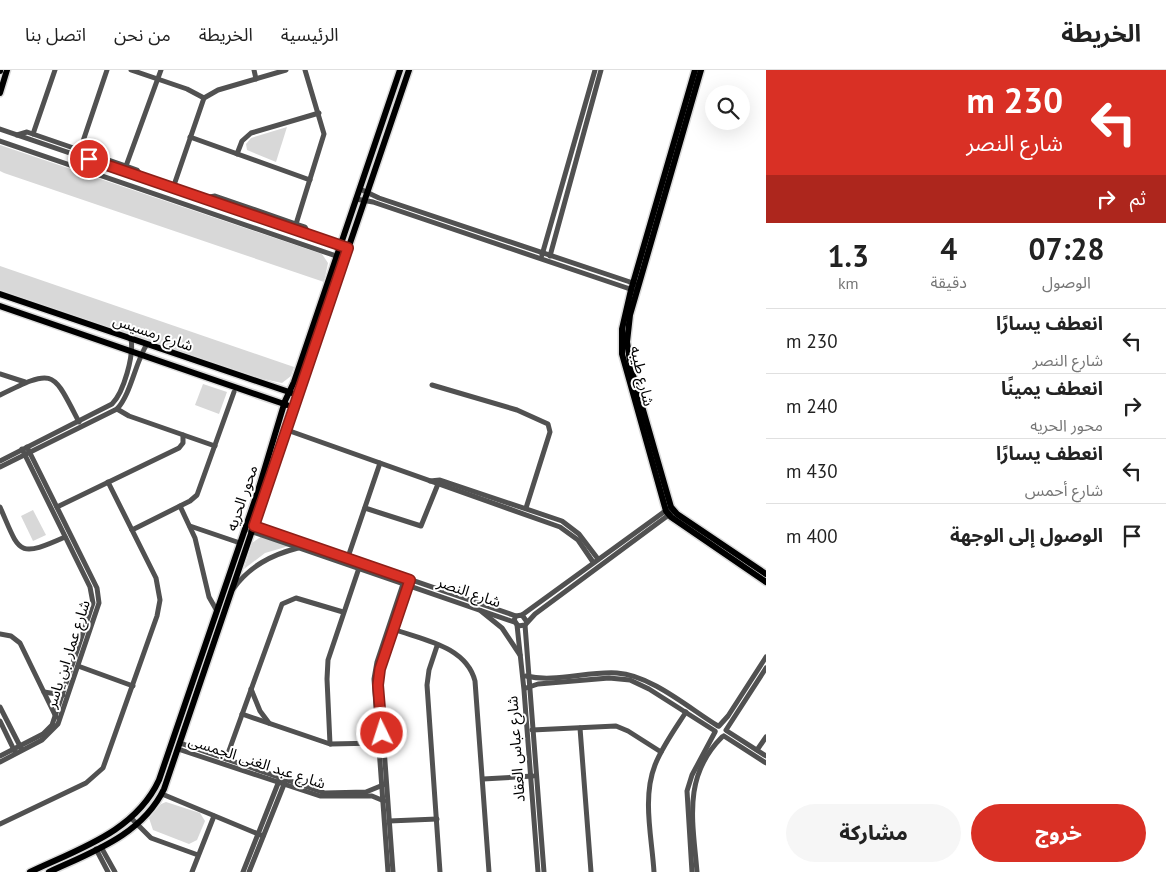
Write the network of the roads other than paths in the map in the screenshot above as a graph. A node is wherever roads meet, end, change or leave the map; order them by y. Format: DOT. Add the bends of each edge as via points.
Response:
graph roads {
  1 [pos="7,70"];
  2 [pos="55,70"];
  3 [pos="107,70"];
  4 [pos="131,70"];
  5 [pos="161,70"];
  6 [pos="254,70"];
  7 [pos="286,70"];
  8 [pos="305,70"];
  9 [pos="400,70"];
  10 [pos="409,70"];
  11 [pos="595,70"];
  12 [pos="601,70"];
  13 [pos="695,70"];
  14 [pos="701,70"];
  15 [pos="157,79"];
  16 [pos="256,79"];
  17 [pos="0,93"];
  18 [pos="204,98"];
  19 [pos="687,107"];
  20 [pos="319,113"];
  21 [pos="0,128"];
  22 [pos="17,134"];
  23 [pos="33,134"];
  24 [pos="190,137"];
  25 [pos="0,141"];
  26 [pos="80,150"];
  27 [pos="237,154"];
  28 [pos="126,166"];
  29 [pos="142,177"];
  30 [pos="310,180"];
  31 [pos="170,187"];
  32 [pos="360,189"];
  33 [pos="179,190"];
  34 [pos="164,196"];
  35 [pos="366,196"];
  36 [pos="204,198"];
  37 [pos="356,199"];
  38 [pos="176,200"];
  39 [pos="296,224"];
  40 [pos="310,234"];
  41 [pos="341,245"];
  42 [pos="348,248"];
  43 [pos="543,253"];
  44 [pos="550,255"];
  45 [pos="337,256"];
  46 [pos="344,259"];
  47 [pos="541,259"];
  48 [pos="548,262"];
  49 [pos="635,287"];
  50 [pos="0,294"];
  51 [pos="0,306"];
  52 [pos="131,339"];
  53 [pos="147,344"];
  54 [pos="132,351"];
  55 [pos="141,354"];
  56 [pos="0,374"];
  57 [pos="26,383"];
  58 [pos="432,385"];
  59 [pos="234,392"];
  60 [pos="290,392"];
  61 [pos="0,395"];
  62 [pos="298,395"];
  63 [pos="285,404"];
  64 [pos="117,408"];
  65 [pos="294,408"];
  66 [pos="79,422"];
  67 [pos="286,430"];
  68 [pos="183,435"];
  69 [pos="275,440"];
  70 [pos="283,442"];
  71 [pos="214,446"];
  72 [pos="26,451"];
  73 [pos="0,461"];
  74 [pos="380,463"];
  75 [pos="0,467"];
  76 [pos="108,482"];
  77 [pos="439,483"];
  78 [pos="180,506"];
  79 [pos="0,507"];
  80 [pos="57,508"];
  81 [pos="364,508"];
  82 [pos="526,508"];
  83 [pos="670,511"];
  84 [pos="190,526"];
  85 [pos="246,526"];
  86 [pos="253,529"];
  87 [pos="132,530"];
  88 [pos="65,537"];
  89 [pos="240,543"];
  90 [pos="300,545"];
  91 [pos="346,560"];
  92 [pos="596,560"];
  93 [pos="360,565"];
  94 [pos="766,574"];
  95 [pos="406,581"];
  96 [pos="766,582"];
  97 [pos="233,590"];
  98 [pos="477,608"];
  99 [pos="217,611"];
  100 [pos="343,612"];
  101 [pos="517,619"];
  102 [pos="526,623"];
  103 [pos="393,629"];
  104 [pos="0,634"];
  105 [pos="437,646"];
  106 [pos="521,656"];
  107 [pos="766,657"];
  108 [pos="78,666"];
  109 [pos="766,668"];
  110 [pos="525,676"];
  111 [pos="133,686"];
  112 [pos="526,688"];
  113 [pos="251,689"];
  114 [pos="44,692"];
  115 [pos="63,695"];
  116 [pos="0,706"];
  117 [pos="686,712"];
  118 [pos="242,714"];
  119 [pos="56,717"];
  120 [pos="0,721"];
  121 [pos="269,724"];
  122 [pos="580,728"];
  123 [pos="717,729"];
  124 [pos="532,730"];
  125 [pos="725,734"];
  126 [pos="766,737"];
  127 [pos="378,743"];
  128 [pos="330,744"];
  129 [pos="179,746"];
  130 [pos="21,749"];
  131 [pos="757,750"];
  132 [pos="15,752"];
  133 [pos="661,752"];
  134 [pos="0,756"];
  135 [pos="766,756"];
  136 [pos="226,759"];
  137 [pos="0,762"];
  138 [pos="766,763"];
  139 [pos="533,776"];
  140 [pos="483,779"];
  141 [pos="282,781"];
  142 [pos="383,785"];
  143 [pos="162,794"];
  144 [pos="382,800"];
  145 [pos="387,804"];
  146 [pos="214,816"];
  147 [pos="131,818"];
  148 [pos="437,819"];
  149 [pos="389,821"];
  150 [pos="0,824"];
  151 [pos="137,825"];
  152 [pos="261,835"];
  153 [pos="99,848"];
  154 [pos="198,856"];
  155 [pos="30,872"];
  156 [pos="49,872"];
  157 [pos="108,872"];
  158 [pos="115,872"];
  159 [pos="192,872"];
  160 [pos="243,872"];
  161 [pos="249,872"];
  162 [pos="388,872"];
  163 [pos="393,872"];
  164 [pos="440,872"];
  165 [pos="490,872"];
  166 [pos="538,872"];
  167 [pos="544,872"];
  168 [pos="591,872"];
  169 [pos="654,872"];
  170 [pos="692,872"];
  171 [pos="697,872"];
  1 -- 17 [label="main road"];
  2 -- 23 [label="street"];
  3 -- 26 [label="street"];
  4 -- 15 [label="street"];
  5 -- 15 [label="street"];
  6 -- 16 [label="street"];
  7 -- 16 [label="street"];
  8 -- 20 [label="street"];
  9 -- 32 [label="main road, محور الحريه"];
  10 -- 35 [label="main road, محور الحريه"];
  11 -- 43 [label="street"];
  12 -- 44 [label="street"];
  13 -- 19 [label="main road, شارع طيبه"];
  14 -- 19 [label="main road, شارع طيبه"];
  15 -- 18 [label="street"];
  15 -- 28 [label="street"];
  16 -- 18 [label="street" via="213,92"];
  18 -- 24 [label="street"];
  19 -- 49 [label="main road, شارع طيبه"];
  20 -- 27 [label="street" via="251,133 242,141"];
  20 -- 30 [label="street" via="324,139"];
  21 -- 22 [label="street"];
  22 -- 23 [label="street"];
  22 -- 29 [label="street"];
  23 -- 26 [label="street"];
  24 -- 27 [label="street"];
  24 -- 31 [label="street"];
  25 -- 34 [label="street"];
  26 -- 28 [label="street"];
  27 -- 30 [label="street"];
  28 -- 29 [label="street" via="138,170"];
  29 -- 31 [label="street"];
  30 -- 39 [label="street"];
  31 -- 33 [label="street"];
  31 -- 34 [label="street"];
  32 -- 35 [label="street"];
  32 -- 37 [label="main road, محور الحريه"];
  33 -- 36 [label="street"];
  33 -- 38 [label="street"];
  34 -- 38 [label="street"];
  35 -- 37 [label="street"];
  35 -- 42 [label="main road, محور الحريه"];
  35 -- 43 [label="street"];
  35 -- 47 [label="street"];
  36 -- 39 [label="street" via="215,196"];
  36 -- 40 [label="street"];
  37 -- 41 [label="main road, محور الحريه"];
  38 -- 45 [label="street"];
  39 -- 40 [label="street" via="305,227"];
  40 -- 41 [label="street"];
  41 -- 42 [label="street"];
  41 -- 45 [label="main road, محور الحريه"];
  42 -- 46 [label="main road, محور الحريه"];
  43 -- 44 [label="street"];
  43 -- 47 [label="street"];
  44 -- 48 [label="street"];
  44 -- 49 [label="street"];
  45 -- 46 [label="street"];
  45 -- 60 [label="main road, محور الحريه"];
  46 -- 62 [label="main road, محور الحريه"];
  47 -- 48 [label="street"];
  48 -- 49 [label="street"];
  49 -- 83 [label="main road, شارع طيبه" via="622,329 622,354"];
  50 -- 52 [label="main road, شارع رمسيس"];
  51 -- 54 [label="main road, شارع رمسيس"];
  52 -- 53 [label="main road, شارع رمسيس"];
  52 -- 54 [label="street"];
  53 -- 55 [label="street"];
  53 -- 60 [label="main road, شارع رمسيس"];
  54 -- 55 [label="main road, شارع رمسيس"];
  54 -- 66 [label="street" via="115,402"];
  55 -- 63 [label="main road, شارع رمسيس"];
  55 -- 64 [label="street"];
  56 -- 57 [label="street"];
  57 -- 61 [label="street"];
  57 -- 66 [label="street" via="42,377 54,380"];
  58 -- 82 [label="street" via="517,410 548,424 550,432"];
  59 -- 71 [label="street"];
  60 -- 62 [label="main road, شارع رمسيس"];
  60 -- 63 [label="main road, محور الحريه"];
  62 -- 65 [label="main road, محور الحريه"];
  63 -- 65 [label="main road, شارع رمسيس"];
  63 -- 69 [label="main road, محور الحريه"];
  64 -- 68 [label="street" via="129,416"];
  64 -- 72 [label="street"];
  65 -- 67 [label="main road, محور الحريه"];
  66 -- 72 [label="street"];
  67 -- 70 [label="main road, محور الحريه"];
  67 -- 74 [label="street"];
  68 -- 71 [label="street"];
  68 -- 76 [label="street" via="179,448"];
  69 -- 70 [label="main road"];
  69 -- 85 [label="main road, محور الحريه"];
  70 -- 86 [label="main road, محور الحريه"];
  71 -- 78 [label="street" via="200,491"];
  72 -- 73 [label="street"];
  72 -- 75 [label="street"];
  72 -- 80 [label="street, شارع عمار ابن ياسر"];
  72 -- 88 [label="street, شارع عمار ابن ياسر"];
  74 -- 77 [label="street"];
  74 -- 81 [label="street"];
  76 -- 80 [label="street"];
  76 -- 87 [label="street"];
  77 -- 81 [label="street" via="421,526"];
  77 -- 82 [label="street"];
  77 -- 92 [label="street" via="560,527 578,540"];
  78 -- 84 [label="street"];
  78 -- 87 [label="street"];
  79 -- 88 [label="street" via="22,548 34,550"];
  80 -- 108 [label="street, شارع عمار ابن ياسر" via="99,595 97,612"];
  81 -- 91 [label="street"];
  82 -- 92 [label="street" via="568,525 584,539"];
  83 -- 92 [label="street"];
  83 -- 94 [label="main road"];
  83 -- 96 [label="main road"];
  83 -- 102 [label="street"];
  84 -- 89 [label="street"];
  84 -- 99 [label="street" via="200,550 209,597"];
  85 -- 86 [label="street, شارع النصر"];
  85 -- 89 [label="main road, محور الحريه"];
  86 -- 90 [label="street, شارع النصر"];
  86 -- 97 [label="main road, محور الحريه"];
  87 -- 111 [label="street" via="156,578 160,600"];
  88 -- 115 [label="street, شارع عمار ابن ياسر" via="91,590 93,603"];
  89 -- 99 [label="main road, محور الحريه"];
  90 -- 91 [label="street, شارع النصر"];
  90 -- 97 [label="street" via="261,562"];
  91 -- 93 [label="street, شارع النصر"];
  92 -- 101 [label="street"];
  93 -- 95 [label="street, شارع النصر"];
  93 -- 100 [label="street"];
  95 -- 98 [label="street, شارع النصر"];
  95 -- 101 [label="street, شارع النصر"];
  95 -- 103 [label="street"];
  95 -- 127 [label="street" via="374,673"];
  97 -- 129 [label="main road, محور الحريه"];
  98 -- 101 [label="street, شارع النصر"];
  98 -- 106 [label="street" via="502,628"];
  99 -- 147 [label="main road, محور الحريه" via="159,780 147,802"];
  100 -- 113 [label="street" via="296,598 282,604"];
  100 -- 128 [label="street" via="327,666"];
  101 -- 102 [label="street"];
  101 -- 102 [label="street"];
  101 -- 106 [label="street, شارع عباس العقاد"];
  102 -- 110 [label="street, شارع عباس العقاد"];
  103 -- 105 [label="street"];
  103 -- 142 [label="street" via="379,679"];
  104 -- 114 [label="street" via="11,636 20,643"];
  105 -- 140 [label="street" via="462,657 474,674"];
  105 -- 148 [label="street" via="427,685"];
  106 -- 110 [label="street, شارع عباس العقاد"];
  107 -- 123 [label="street"];
  108 -- 111 [label="street"];
  108 -- 130 [label="street, شارع عمار ابن ياسر" via="58,724 49,735"];
  109 -- 125 [label="street"];
  110 -- 112 [label="street, شارع عباس العقاد"];
  110 -- 123 [label="street" via="632,675"];
  111 -- 150 [label="street" via="109,756 95,777"];
  112 -- 117 [label="street" via="546,683 623,679 643,685"];
  112 -- 124 [label="street, شارع عباس العقاد"];
  112 -- 139 [label="street, شارع عباس العقاد"];
  113 -- 118 [label="street"];
  113 -- 121 [label="street"];
  114 -- 115 [label="street"];
  114 -- 119 [label="street"];
  115 -- 119 [label="street, شارع عمار ابن ياسر"];
  116 -- 130 [label="street"];
  117 -- 123 [label="street"];
  117 -- 133 [label="street"];
  118 -- 121 [label="street"];
  118 -- 136 [label="street"];
  119 -- 130 [label="street, شارع عمار ابن ياسر" via="46,732"];
  120 -- 132 [label="street"];
  121 -- 128 [label="street"];
  122 -- 124 [label="street"];
  122 -- 133 [label="street" via="620,727"];
  122 -- 168 [label="street"];
  123 -- 125 [label="street"];
  123 -- 125 [label="street" via="717,736"];
  123 -- 170 [label="street" via="692,774 687,791"];
  124 -- 139 [label="street, شارع عباس العقاد"];
  125 -- 131 [label="street"];
  125 -- 138 [label="street"];
  125 -- 171 [label="street" via="699,770 692,791"];
  126 -- 131 [label="street"];
  127 -- 128 [label="street"];
  127 -- 142 [label="street"];
  129 -- 136 [label="street, شارع عبد الغنى الجمسى"];
  129 -- 141 [label="street, شارع عبد الغنى الجمسى"];
  129 -- 143 [label="main road, محور الحريه"];
  130 -- 132 [label="street, شارع عمار ابن ياسر"];
  131 -- 135 [label="street"];
  132 -- 134 [label="street, شارع عمار ابن ياسر"];
  132 -- 137 [label="street, شارع عمار ابن ياسر"];
  133 -- 169 [label="street" via="653,770 649,794"];
  136 -- 141 [label="street, شارع عبد الغنى الجمسى"];
  139 -- 140 [label="street"];
  139 -- 166 [label="street, شارع عباس العقاد"];
  139 -- 167 [label="street, شارع عباس العقاد"];
  140 -- 165 [label="street"];
  141 -- 142 [label="street, شارع عبد الغنى الجمسى" via="334,794 366,792"];
  141 -- 144 [label="street, شارع عبد الغنى الجمسى" via="324,797 372,796"];
  141 -- 152 [label="street"];
  142 -- 144 [label="street"];
  142 -- 145 [label="street"];
  143 -- 146 [label="street"];
  143 -- 151 [label="main road, محور الحريه"];
  144 -- 145 [label="street, شارع عبد الغنى الجمسى"];
  144 -- 162 [label="street"];
  145 -- 149 [label="street"];
  146 -- 152 [label="street"];
  146 -- 154 [label="street"];
  147 -- 151 [label="street"];
  147 -- 155 [label="main road, محور الحريه" via="103,837"];
  148 -- 149 [label="street"];
  148 -- 164 [label="street"];
  149 -- 163 [label="street"];
  151 -- 153 [label="main road, محور الحريه"];
  151 -- 154 [label="street" via="151,838"];
  152 -- 160 [label="street"];
  152 -- 161 [label="street"];
  153 -- 156 [label="main road, محور الحريه"];
  153 -- 157 [label="street"];
  153 -- 158 [label="street"];
  154 -- 159 [label="street"];
}
